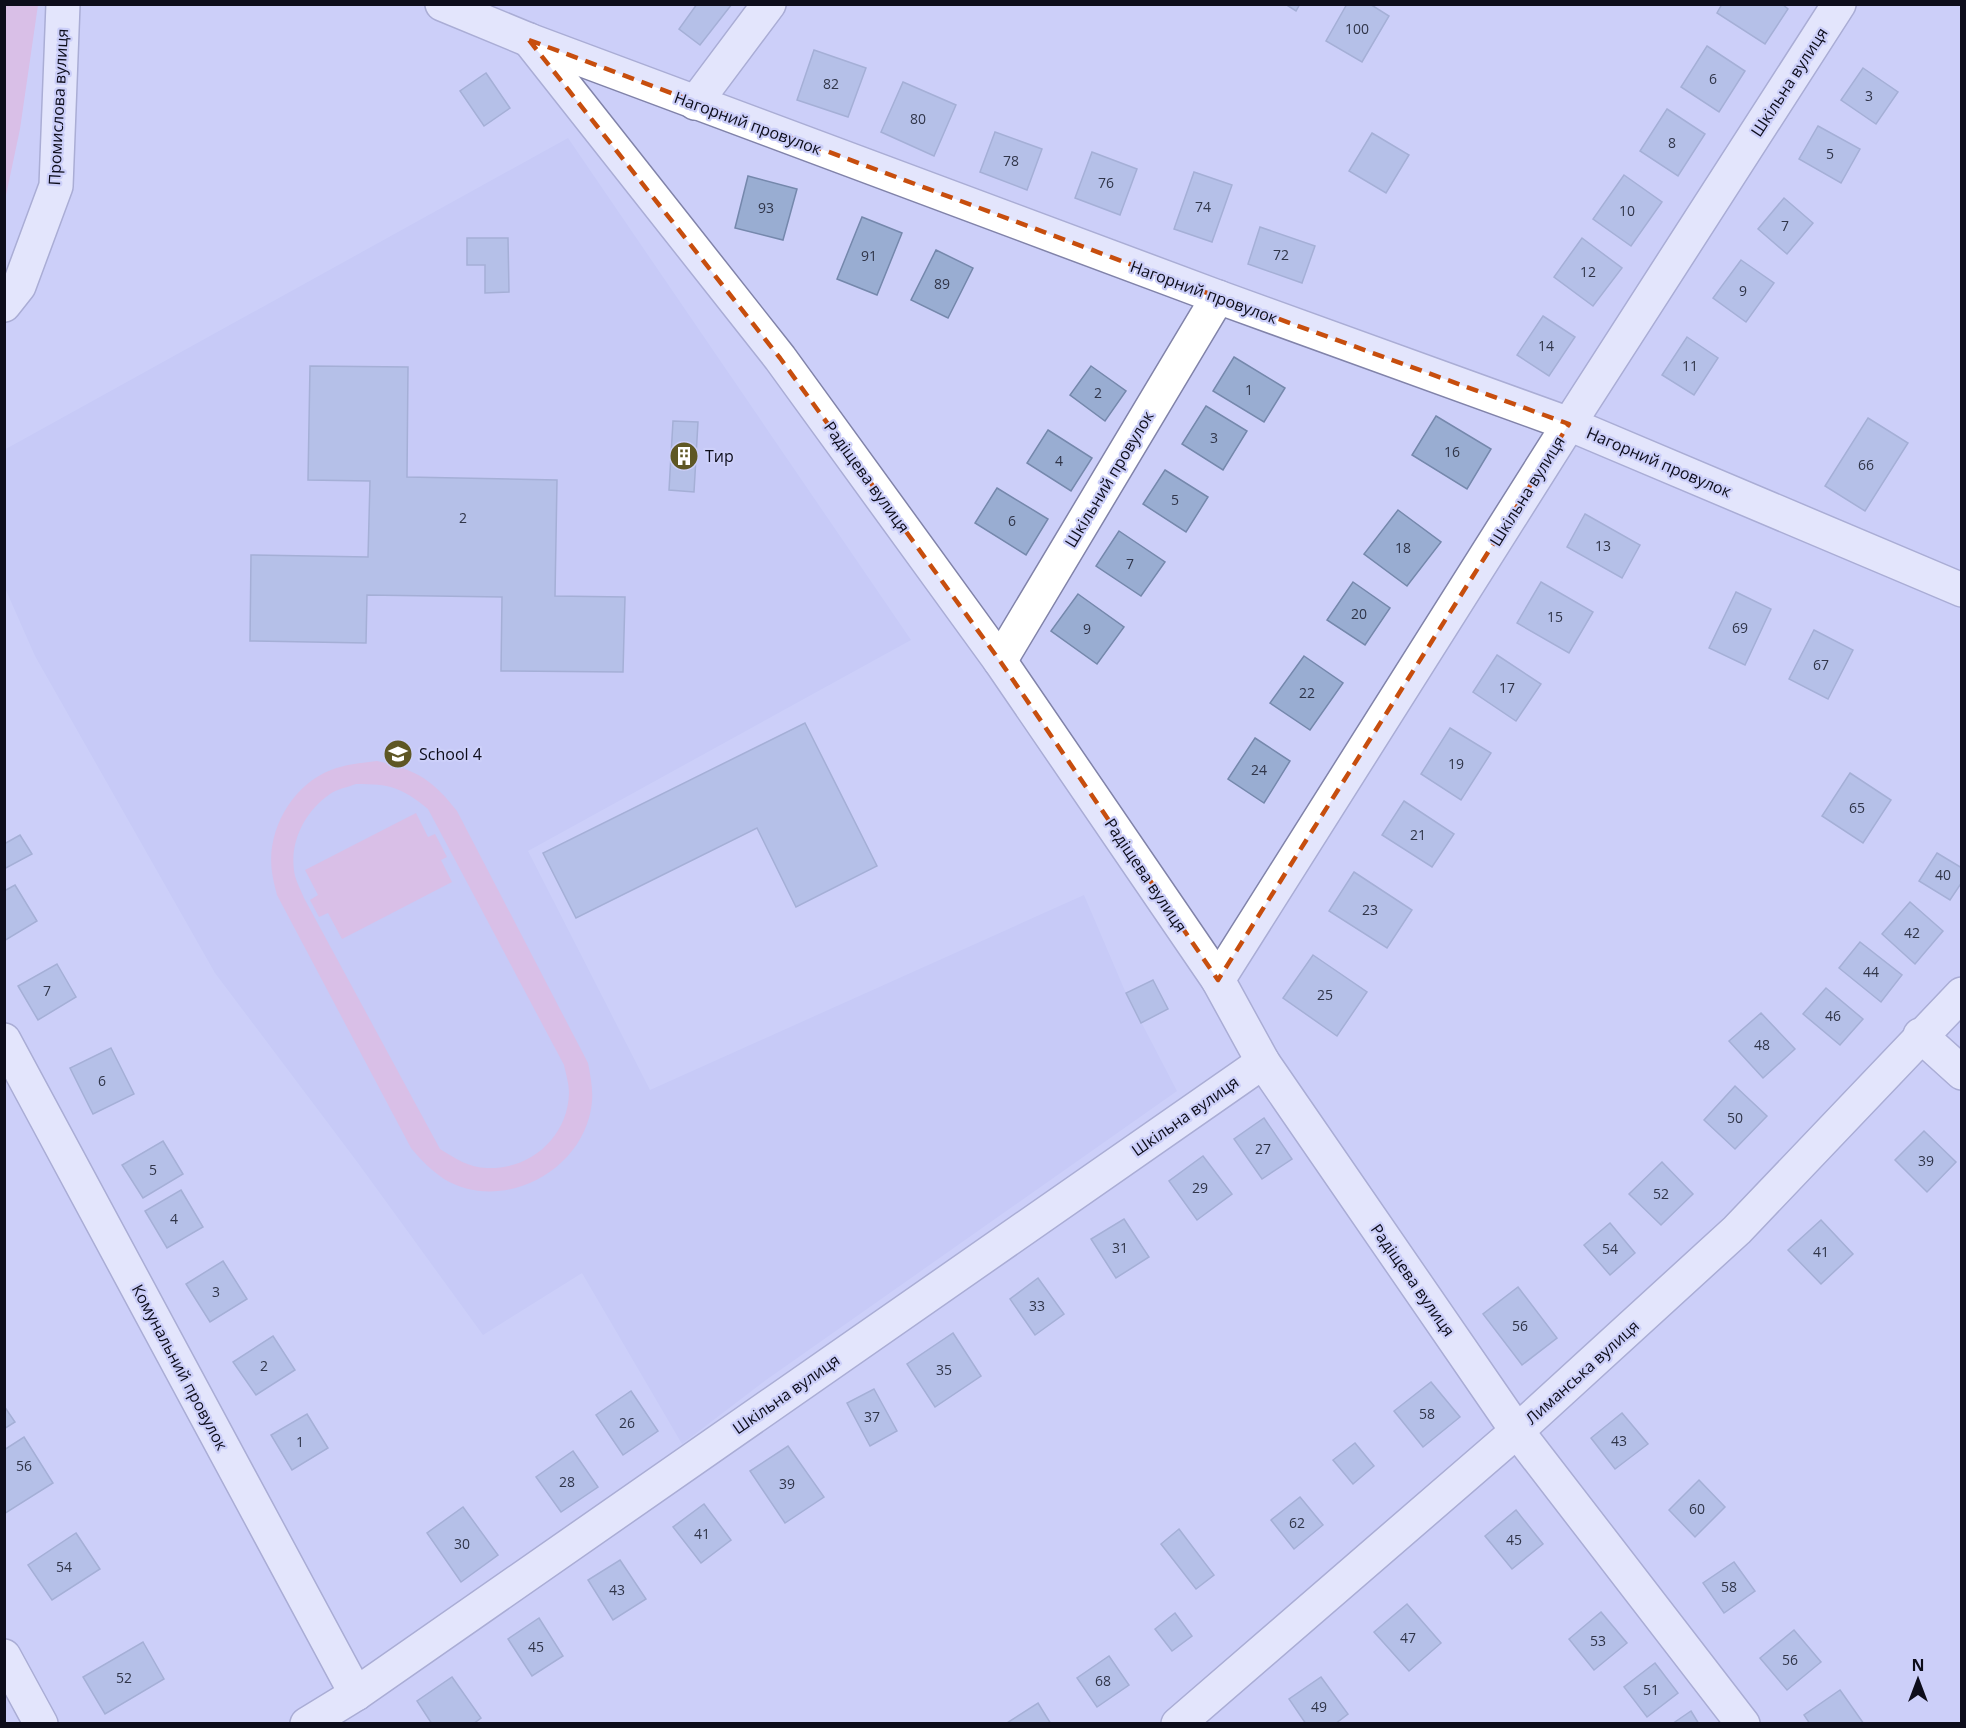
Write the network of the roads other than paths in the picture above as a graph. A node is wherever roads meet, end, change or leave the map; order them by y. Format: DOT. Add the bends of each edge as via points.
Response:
graph roads {
  1 [pos="63,4"];
  2 [pos="442,4"];
  3 [pos="769,4"];
  4 [pos="1839,4"];
  5 [pos="529,40"];
  6 [pos="694,103"];
  7 [pos="1218,297"];
  8 [pos="4,305"];
  9 [pos="1569,424"];
  10 [pos="1962,590"];
  11 [pos="1000,661"];
  12 [pos="1218,980"];
  13 [pos="1962,994"];
  14 [pos="1920,1035"];
  15 [pos="4,1040"];
  16 [pos="1263,1062"];
  17 [pos="1962,1073"];
  18 [pos="1517,1431"];
  19 [pos="4,1656"];
  20 [pos="356,1694"];
  21 [pos="41,1724"];
  22 [pos="307,1724"];
  23 [pos="1178,1724"];
  24 [pos="1743,1724"];
  1 -- 8 [label="street, Промислова вулиця" via="56,186 19,286"];
  2 -- 5 [label="street, Нагорний провулок"];
  3 -- 6 [label="street"];
  4 -- 9 [label="street, Шкільна вулиця"];
  5 -- 6 [label="street, Нагорний провулок"];
  5 -- 11 [label="street, Радіщева вулиця" via="780,358"];
  6 -- 7 [label="street, Нагорний провулок"];
  7 -- 9 [label="street, Нагорний провулок"];
  7 -- 11 [label="street, Шкільний провулок"];
  9 -- 10 [label="street, Нагорний провулок"];
  9 -- 12 [label="street, Шкільна вулиця"];
  11 -- 12 [label="street, Радіщева вулиця"];
  12 -- 16 [label="street, Радіщева вулиця"];
  13 -- 14 [label="street, Лиманська вулиця"];
  14 -- 17 [label="street"];
  14 -- 18 [label="street, Лиманська вулиця" via="1737,1230"];
  15 -- 20 [label="street, Комунальний провулок"];
  16 -- 18 [label="street, Радіщева вулиця"];
  16 -- 20 [label="street, Шкільна вулиця"];
  18 -- 23 [label="street, Лиманська вулиця"];
  18 -- 24 [label="street, Радіщева вулиця"];
  19 -- 21 [label="street"];
  20 -- 22 [label="street, Шкільна вулиця"];
}
